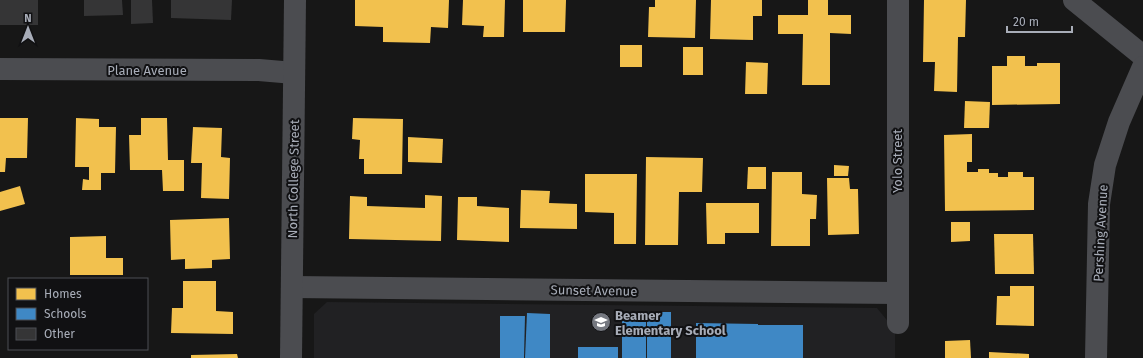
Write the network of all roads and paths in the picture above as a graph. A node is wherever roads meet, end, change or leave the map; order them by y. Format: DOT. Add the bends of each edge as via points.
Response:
graph roads {
  1 [pos="295,0"];
  2 [pos="898,0"];
  3 [pos="1074,0"];
  4 [pos="1143,56"];
  5 [pos="1143,67"];
  6 [pos="0,69"];
  7 [pos="294,72"];
  8 [pos="292,287"];
  9 [pos="897,293"];
  10 [pos="898,323"];
  11 [pos="291,358"];
  12 [pos="1096,358"];
  1 -- 7 [label="street, North College Street"];
  2 -- 9 [label="street, Yolo Street"];
  3 -- 4 [label="street"];
  5 -- 12 [label="street, Pershing Avenue" via="1119,122 1105,165 1099,204"];
  6 -- 7 [label="street, Plane Avenue"];
  7 -- 8 [label="street, North College Street"];
  8 -- 9 [label="street, Sunset Avenue"];
  8 -- 11 [label="street, North College Street"];
  9 -- 10 [label="street, Yolo Street"];
}
